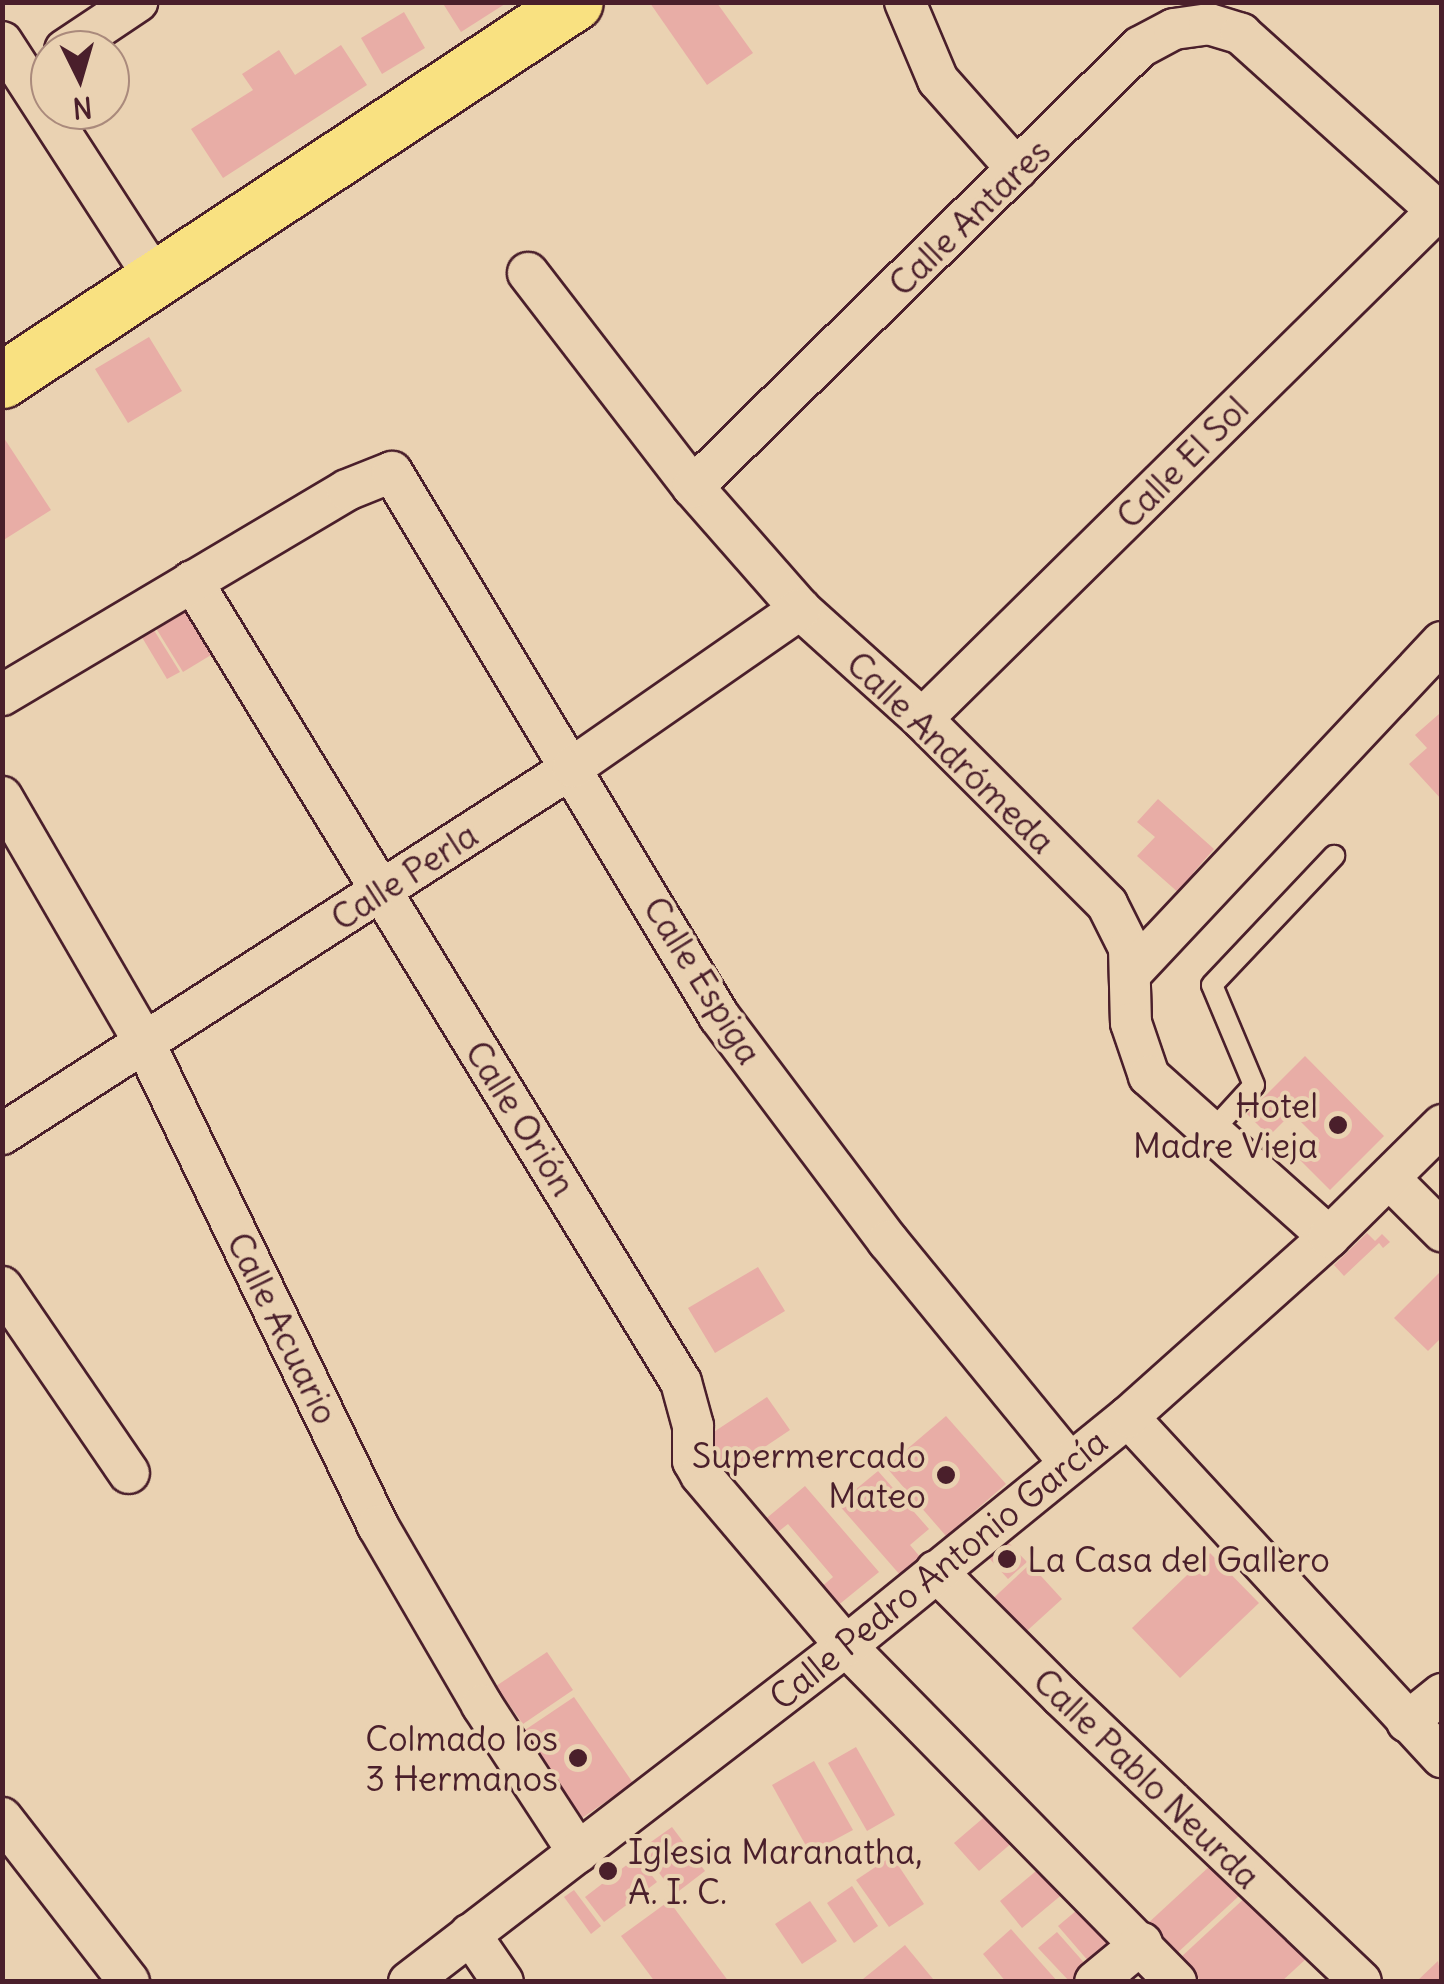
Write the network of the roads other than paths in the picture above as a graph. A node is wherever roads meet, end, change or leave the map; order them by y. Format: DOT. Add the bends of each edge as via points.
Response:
graph roads {
  1 [pos="137,2"];
  2 [pos="575,2"];
  3 [pos="905,2"];
  4 [pos="95,30"];
  5 [pos="2,42"];
  6 [pos="26,76"];
  7 [pos="1017,170"];
  8 [pos="1440,210"];
  9 [pos="528,274"];
  10 [pos="156,280"];
  11 [pos="2,380"];
  12 [pos="693,487"];
  13 [pos="192,581"];
  14 [pos="800,610"];
  15 [pos="1442,642"];
  16 [pos="2,695"];
  17 [pos="922,719"];
  18 [pos="573,768"];
  19 [pos="2,797"];
  20 [pos="1334,856"];
  21 [pos="380,890"];
  22 [pos="1131,973"];
  23 [pos="145,1044"];
  24 [pos="1442,1125"];
  25 [pos="1212,1131"];
  26 [pos="2,1134"];
  27 [pos="1390,1178"];
  28 [pos="1442,1230"];
  29 [pos="1329,1237"];
  30 [pos="2,1287"];
  31 [pos="1128,1416"];
  32 [pos="1069,1462"];
  33 [pos="129,1473"];
  34 [pos="936,1571"];
  35 [pos="846,1646"];
  36 [pos="1442,1694"];
  37 [pos="1407,1722"];
  38 [pos="1442,1757"];
  39 [pos="2,1818"];
  40 [pos="578,1852"];
  41 [pos="470,1934"];
  42 [pos="1142,1943"];
  43 [pos="129,1982"];
  44 [pos="409,1982"];
  45 [pos="503,1982"];
  46 [pos="1095,1982"];
  47 [pos="1176,1982"];
  48 [pos="1360,1982"];
  1 -- 4 [label="street"];
  2 -- 10 [label="main road"];
  3 -- 7 [label="street" via="938,80"];
  5 -- 6 [label="street"];
  6 -- 10 [label="street"];
  7 -- 8 [label="street, Calle Antares" via="1140,47 1174,29 1209,24 1241,34 1271,57"];
  7 -- 12 [label="street, Calle Antares"];
  8 -- 17 [label="street, Calle El Sol"];
  9 -- 12 [label="street, Calle Andrómeda"];
  10 -- 11 [label="main road"];
  12 -- 14 [label="street, Calle Andrómeda"];
  13 -- 16 [label="street"];
  13 -- 18 [label="street, Calle Espiga" via="392,472"];
  13 -- 21 [label="street, Calle Orión"];
  14 -- 17 [label="street, Calle Andrómeda"];
  14 -- 18 [label="street, Calle Perla"];
  15 -- 22 [label="street"];
  17 -- 22 [label="street, Calle Andrómeda" via="1107,904 1129,948"];
  18 -- 21 [label="street, Calle Perla"];
  18 -- 32 [label="street, Calle Espiga" via="720,1016 888,1241"];
  19 -- 23 [label="street, Calle Acuario"];
  20 -- 25 [label="lane" via="1212,985 1254,1085"];
  21 -- 23 [label="street, Calle Perla"];
  21 -- 35 [label="street, Calle Orión" via="681,1382 697,1470"];
  22 -- 25 [label="street, Calle Andrómeda" via="1131,1022 1149,1076"];
  23 -- 26 [label="street, Calle Perla"];
  23 -- 40 [label="street, Calle Acuario" via="378,1526"];
  24 -- 27 [label="street, Calle Pedro Antonio García"];
  25 -- 29 [label="street, Calle Andrómeda"];
  27 -- 28 [label="street"];
  27 -- 29 [label="street, Calle Pedro Antonio García"];
  29 -- 31 [label="street, Calle Pedro Antonio García"];
  30 -- 33 [label="street"];
  31 -- 32 [label="street, Calle Pedro Antonio García"];
  31 -- 37 [label="street"];
  32 -- 34 [label="street, Calle Pedro Antonio García"];
  34 -- 35 [label="street, Calle Pedro Antonio García"];
  34 -- 48 [label="street, Calle Pablo Neurda"];
  35 -- 40 [label="street, Calle Pedro Antonio García"];
  35 -- 42 [label="street, Calle Orión"];
  36 -- 37 [label="street"];
  37 -- 38 [label="street"];
  39 -- 43 [label="street"];
  40 -- 41 [label="street, Calle Pedro Antonio García"];
  41 -- 44 [label="street, Calle Pedro Antonio García"];
  41 -- 45 [label="street"];
  42 -- 46 [label="street"];
  42 -- 47 [label="street, Calle Orión"];
}
